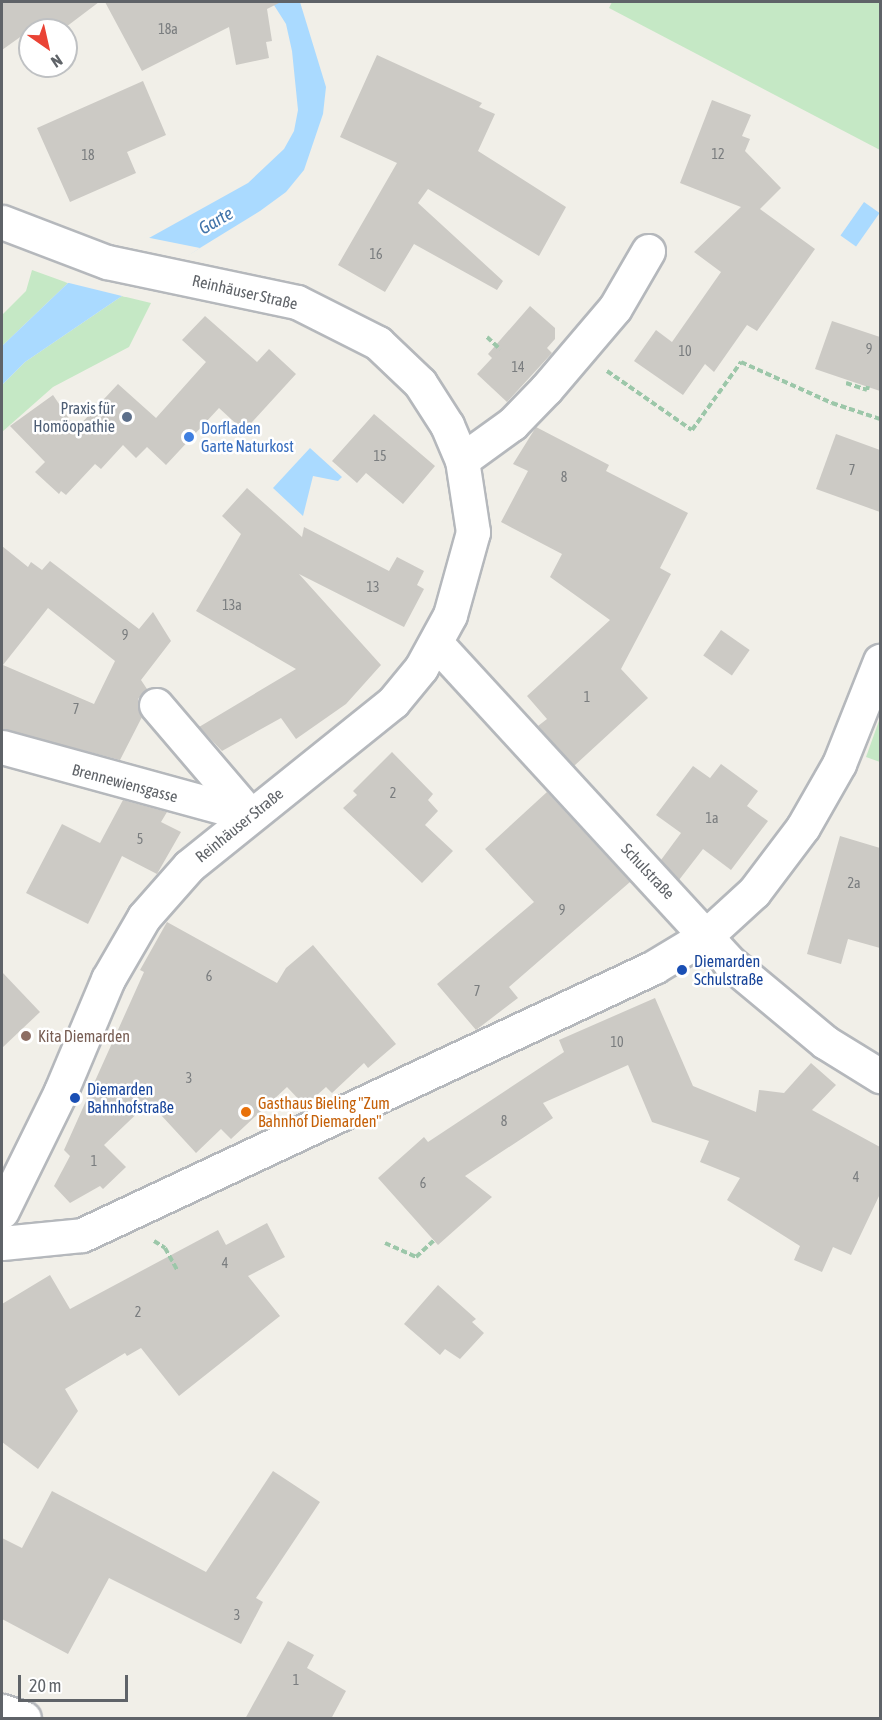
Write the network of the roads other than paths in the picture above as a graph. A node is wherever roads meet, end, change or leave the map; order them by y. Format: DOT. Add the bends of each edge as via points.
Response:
graph roads {
  1 [pos="2,222"];
  2 [pos="648,251"];
  3 [pos="462,460"];
  4 [pos="436,643"];
  5 [pos="880,661"];
  6 [pos="156,705"];
  7 [pos="2,747"];
  8 [pos="250,815"];
  9 [pos="707,935"];
  10 [pos="880,1076"];
  11 [pos="2,1211"];
  12 [pos="2,1243"];
  13 [pos="2,1711"];
  14 [pos="24,1719"];
  1 -- 3 [label="street, Reinhäuser Straße" via="64,249 107,262 297,302 378,343 400,361 433,401"];
  2 -- 3 [label="street" via="615,308 546,389 512,424"];
  3 -- 4 [label="street, Reinhäuser Straße" via="473,532 459,591"];
  4 -- 8 [label="street, Reinhäuser Straße" via="393,702"];
  4 -- 9 [label="street, Schulstraße"];
  5 -- 9 [label="street" via="838,764 803,827 754,892"];
  6 -- 8 [label="street"];
  7 -- 8 [label="street, Brennewiensgasse"];
  8 -- 11 [label="street, Reinhäuser Straße" via="189,866 144,917 124,949"];
  9 -- 10 [label="street, Schulstraße" via="729,962 775,1004 825,1042"];
  9 -- 12 [label="street" via="654,967 82,1235"];
  13 -- 14 [label="street"];
}
